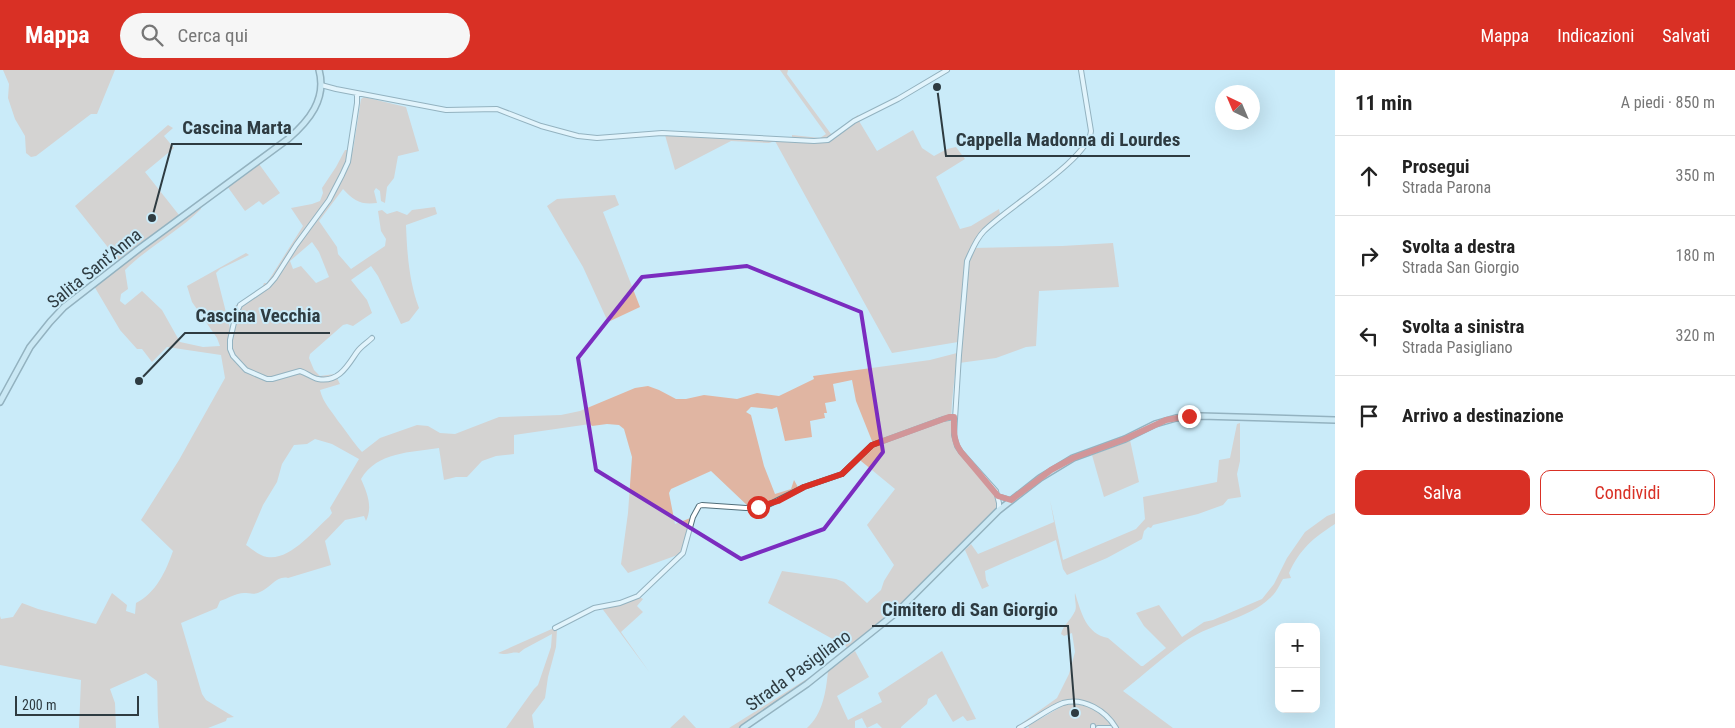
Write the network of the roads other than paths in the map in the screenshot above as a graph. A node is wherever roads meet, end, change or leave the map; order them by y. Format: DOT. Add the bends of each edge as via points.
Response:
graph roads {
  1 [pos="320,70"];
  2 [pos="947,70"];
  3 [pos="1081,70"];
  4 [pos="322,85"];
  5 [pos="357,93"];
  6 [pos="372,338"];
  7 [pos="0,402"];
  8 [pos="954,417"];
  9 [pos="1335,420"];
  10 [pos="998,496"];
  11 [pos="1011,500"];
  12 [pos="998,510"];
  13 [pos="555,628"];
  14 [pos="1025,727"];
  15 [pos="743,728"];
  16 [pos="1019,728"];
  17 [pos="1098,728"];
  18 [pos="1110,728"];
  19 [pos="1116,728"];
  1 -- 4 [label="street, Salita Sant'Anna"];
  2 -- 5 [label="street" via="854,121 828,140 662,133 597,138 541,126 497,109 446,110"];
  3 -- 8 [label="street" via="1090,138 1058,172 984,231 967,261"];
  4 -- 5 [label="street"];
  4 -- 7 [label="street, Salita Sant'Anna" via="315,108 297,131 56,314 28,351"];
  5 -- 6 [label="street" via="348,162 342,175 329,200 296,244 276,278 240,306 229,346 233,356 246,370 267,379 300,372 323,380 342,373 361,346"];
  8 -- 10 [label="street" via="957,446"];
  8 -- 13 [label="street" via="872,445 842,474 804,487 768,505 746,508 702,504 693,517 683,552 638,596 594,608"];
  9 -- 11 [label="street, Strada Pasigliano" via="1201,416 1166,420 1073,458"];
  10 -- 11 [label="street"];
  10 -- 12 [label="street"];
  11 -- 12 [label="street, Strada Pasigliano"];
  12 -- 15 [label="street, Strada Pasigliano" via="897,612 807,684"];
  14 -- 16 [label="street"];
  14 -- 19 [label="street" via="1063,703 1074,702 1095,707 1110,718"];
  17 -- 18 [label="street"];
}
